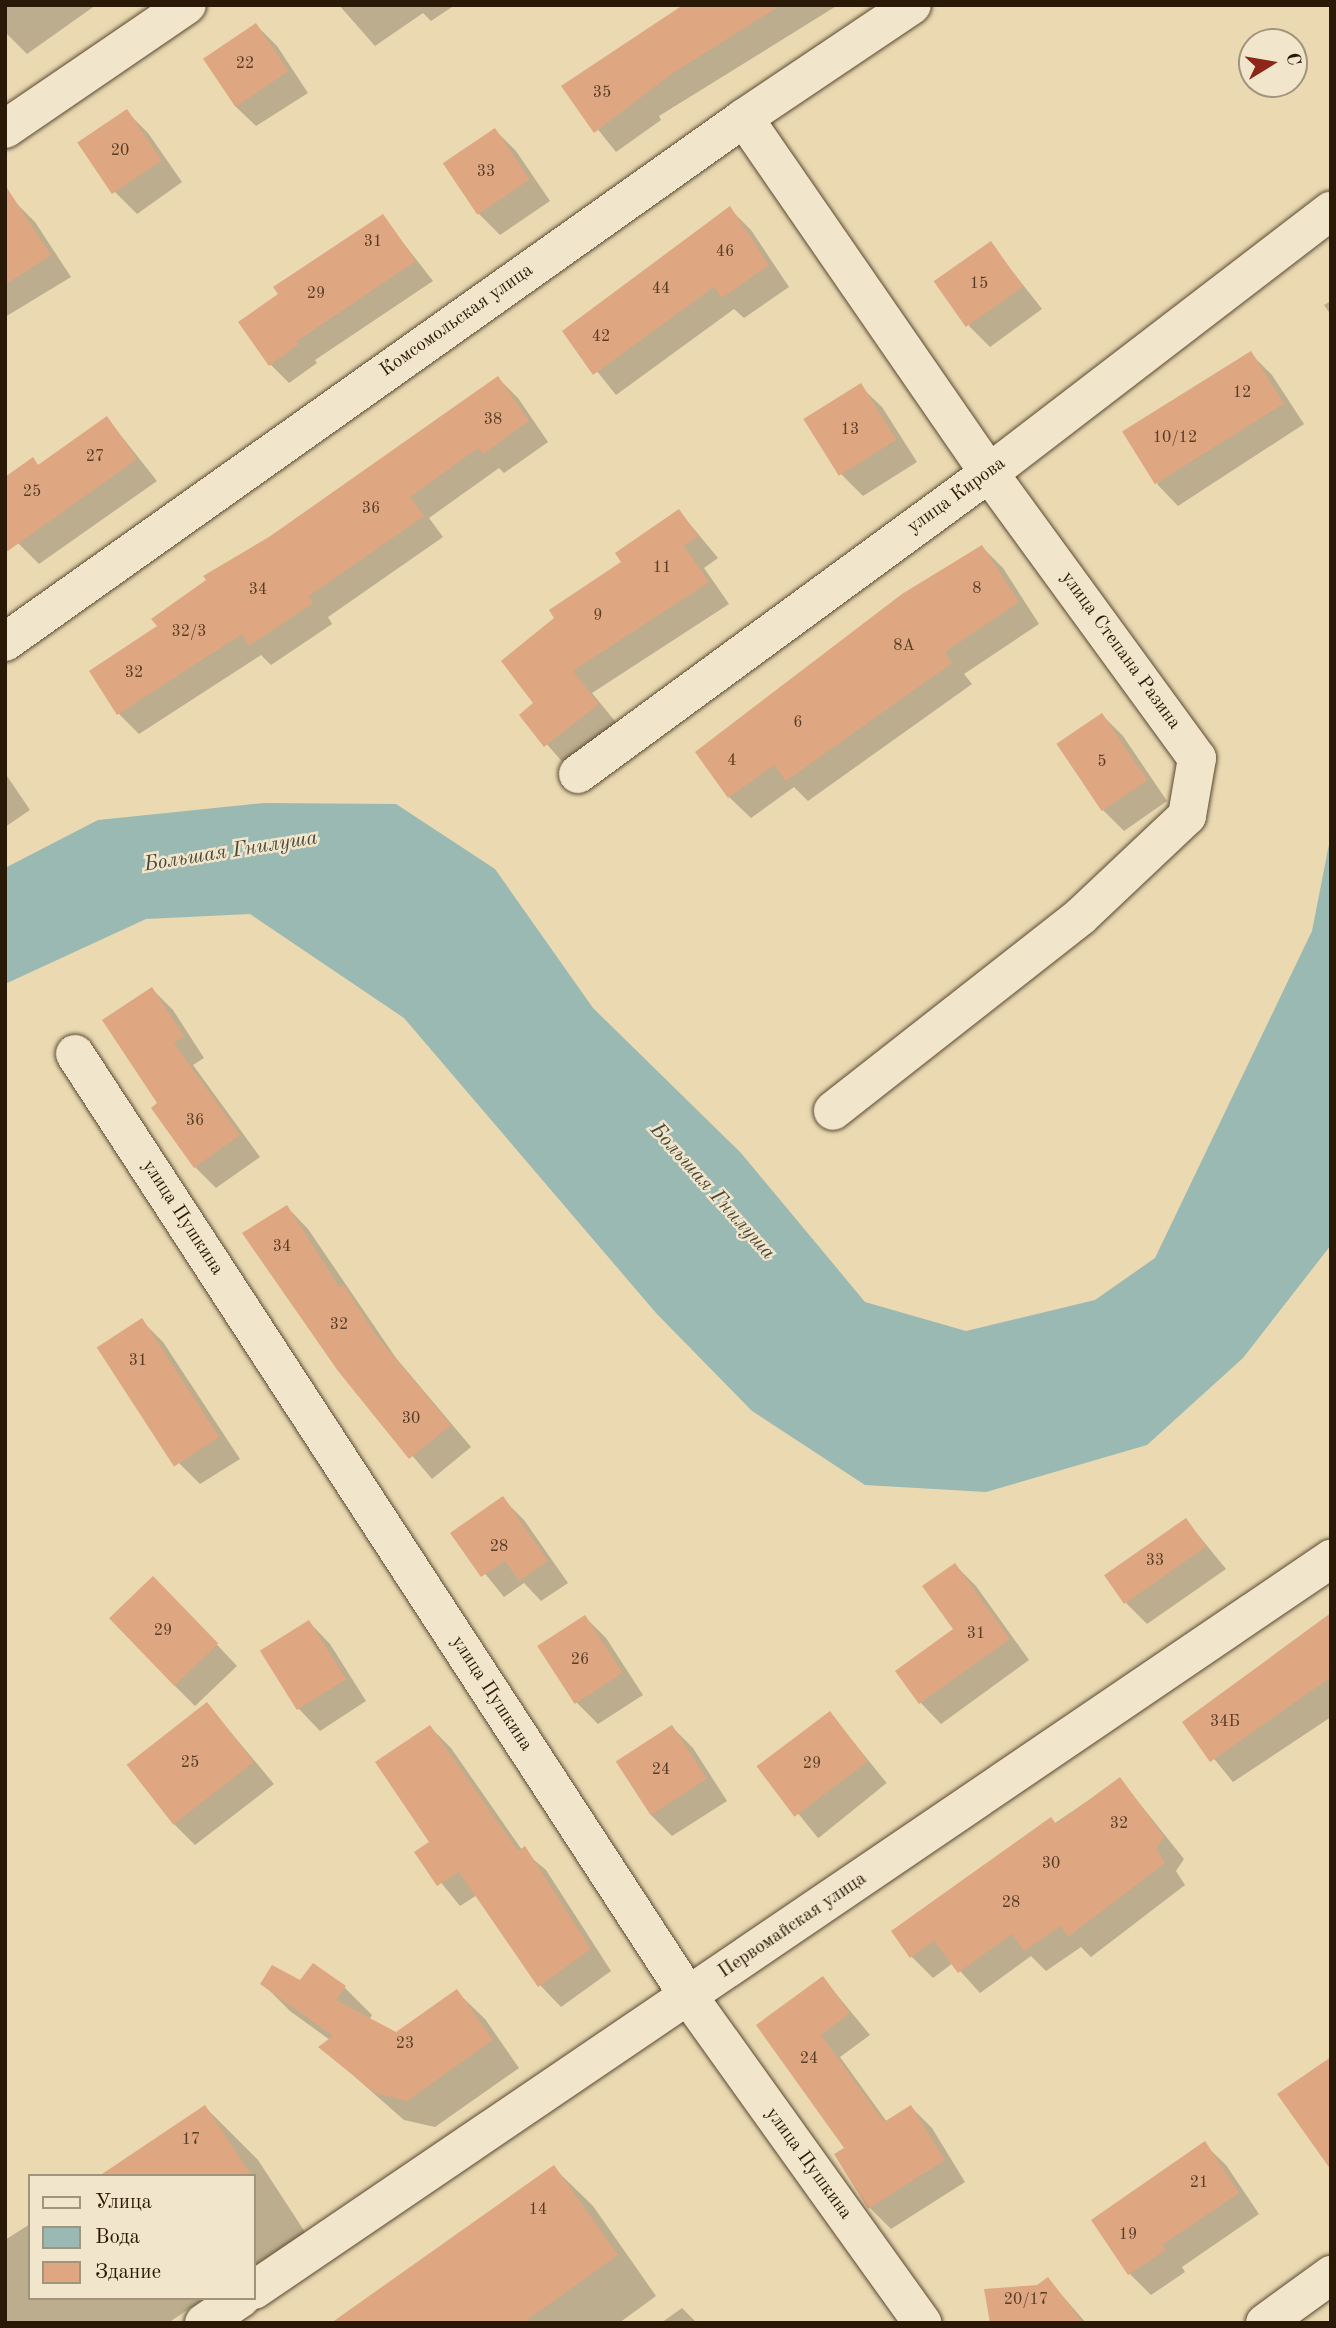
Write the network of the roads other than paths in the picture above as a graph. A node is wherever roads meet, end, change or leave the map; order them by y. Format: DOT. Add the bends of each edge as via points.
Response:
graph roads {
  1 [pos="187,5"];
  2 [pos="912,5"];
  3 [pos="744,118"];
  4 [pos="5,129"];
  5 [pos="1331,211"];
  6 [pos="989,473"];
  7 [pos="5,642"];
  8 [pos="578,774"];
  9 [pos="75,1054"];
  10 [pos="833,1111"];
  11 [pos="1331,1559"];
  12 [pos="689,1997"];
  13 [pos="1331,2276"];
  14 [pos="256,2289"];
  15 [pos="238,2300"];
  16 [pos="204,2323"];
  17 [pos="922,2323"];
  18 [pos="1265,2323"];
  1 -- 4 [label="street"];
  2 -- 3 [label="street, Комсомольская улица"];
  3 -- 6 [label="street, улица Степана Разина"];
  3 -- 7 [label="street, Комсомольская улица"];
  5 -- 6 [label="street, улица Кирова"];
  6 -- 8 [label="street, улица Кирова"];
  6 -- 10 [label="street, улица Степана Разина" via="1197,758 1187,816 1080,917"];
  9 -- 12 [label="street, улица Пушкина"];
  11 -- 12 [label="street, Первомайская улица"];
  12 -- 14 [label="street, Первомайская улица"];
  12 -- 17 [label="street, улица Пушкина"];
  13 -- 18 [label="street"];
  15 -- 16 [label="street"];
}
